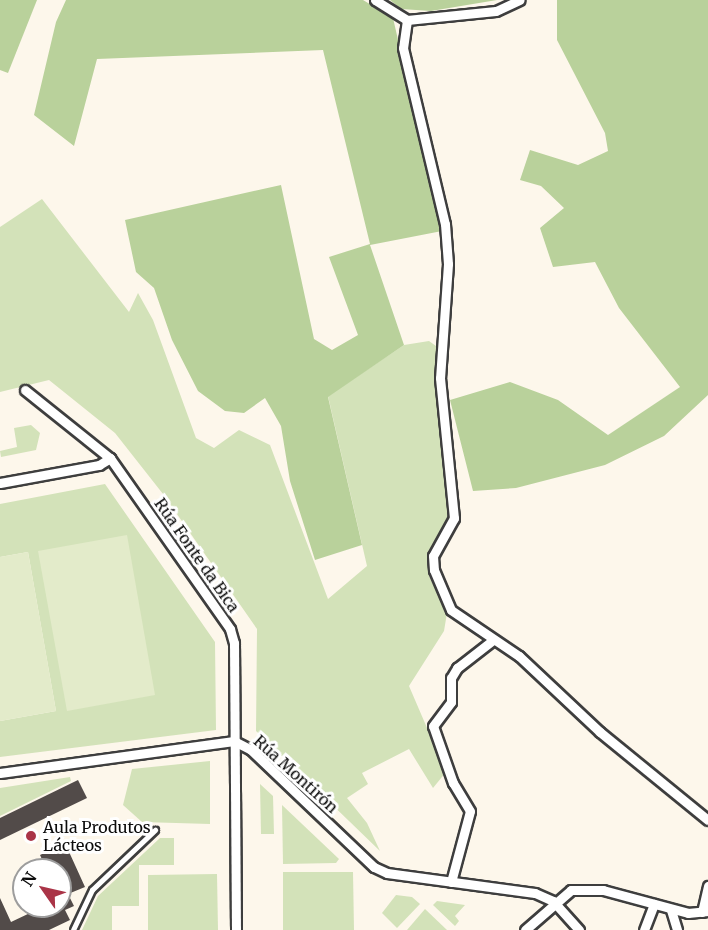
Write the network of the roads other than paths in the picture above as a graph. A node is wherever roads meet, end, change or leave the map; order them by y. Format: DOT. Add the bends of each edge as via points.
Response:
graph roads {
  1 [pos="375,0"];
  2 [pos="519,0"];
  3 [pos="407,20"];
  4 [pos="25,390"];
  5 [pos="110,458"];
  6 [pos="0,483"];
  7 [pos="493,640"];
  8 [pos="234,741"];
  9 [pos="0,772"];
  10 [pos="708,820"];
  11 [pos="155,831"];
  12 [pos="451,882"];
  13 [pos="708,886"];
  14 [pos="553,901"];
  15 [pos="654,904"];
  16 [pos="671,910"];
  17 [pos="705,911"];
  18 [pos="73,930"];
  19 [pos="236,930"];
  20 [pos="525,930"];
  21 [pos="579,930"];
  22 [pos="644,930"];
  23 [pos="677,930"];
  1 -- 3 [label="street"];
  2 -- 3 [label="street" via="496,11"];
  3 -- 7 [label="street" via="403,48 446,224 448,264 440,378 454,518 434,556 434,570 451,610"];
  4 -- 5 [label="street, Rúa Fonte da Bica"];
  5 -- 6 [label="street" via="99,465"];
  5 -- 8 [label="street, Rúa Fonte da Bica" via="230,629 234,643"];
  7 -- 10 [label="street" via="519,656 600,732"];
  7 -- 12 [label="street" via="457,668 451,678 451,702 433,726 453,783 470,811"];
  8 -- 9 [label="street, Rúa Montirón"];
  8 -- 12 [label="street, Rúa Montirón" via="250,749 374,867 387,873"];
  8 -- 19 [label="street, Rúa Fonte da Bica"];
  11 -- 18 [label="lane" via="92,890"];
  12 -- 14 [label="street, Rúa Montirón" via="535,893"];
  13 -- 17 [label="street" via="702,898"];
  14 -- 15 [label="street" via="571,890 603,890"];
  14 -- 20 [label="street"];
  14 -- 21 [label="street"];
  15 -- 16 [label="street"];
  15 -- 22 [label="street"];
  16 -- 17 [label="street"];
  16 -- 23 [label="street"];
}
